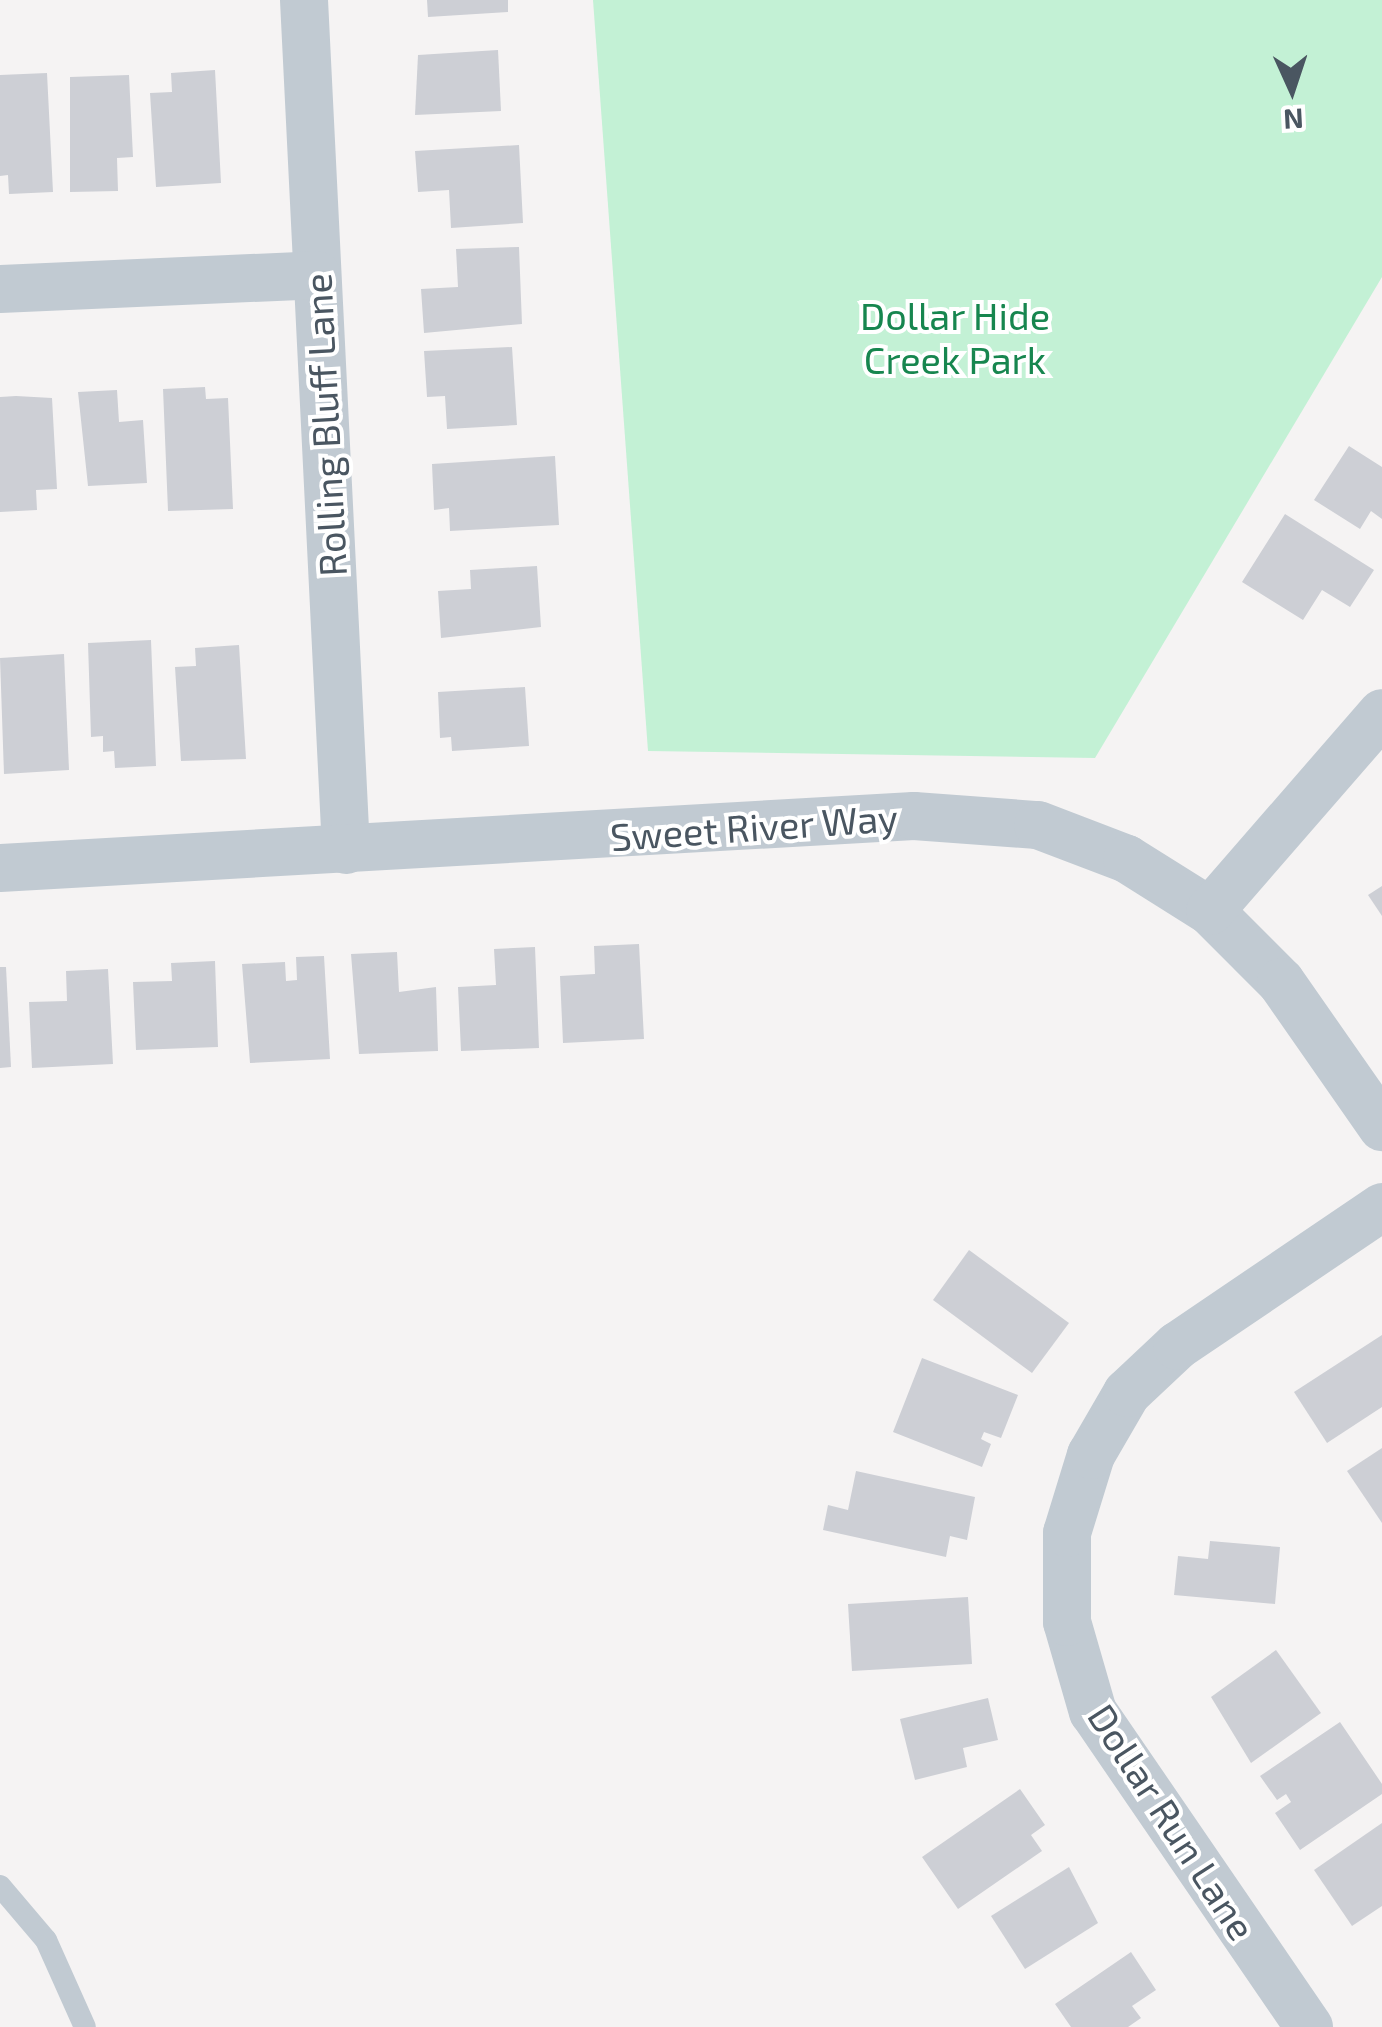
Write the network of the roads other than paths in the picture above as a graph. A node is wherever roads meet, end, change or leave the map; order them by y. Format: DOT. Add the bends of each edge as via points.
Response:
graph roads {
  1 [pos="304,0"];
  2 [pos="318,275"];
  3 [pos="0,289"];
  4 [pos="1382,713"];
  5 [pos="346,850"];
  6 [pos="0,868"];
  7 [pos="1210,910"];
  8 [pos="1382,1127"];
  9 [pos="1382,1207"];
  10 [pos="0,1886"];
  11 [pos="85,2027"];
  12 [pos="1309,2027"];
  1 -- 2 [label="street, Rolling Bluff Lane"];
  2 -- 3 [label="street"];
  2 -- 5 [label="street, Rolling Bluff Lane"];
  4 -- 7 [label="street"];
  5 -- 6 [label="street, Sweet River Way"];
  5 -- 7 [label="street, Sweet River Way" via="914,816 1038,825 1127,859"];
  7 -- 8 [label="street, Sweet River Way" via="1281,982"];
  9 -- 12 [label="street, Dollar Run Lane" via="1177,1346 1127,1392 1091,1455 1067,1533 1067,1622 1093,1712"];
  10 -- 11 [label="lane" via="46,1940"];
}
